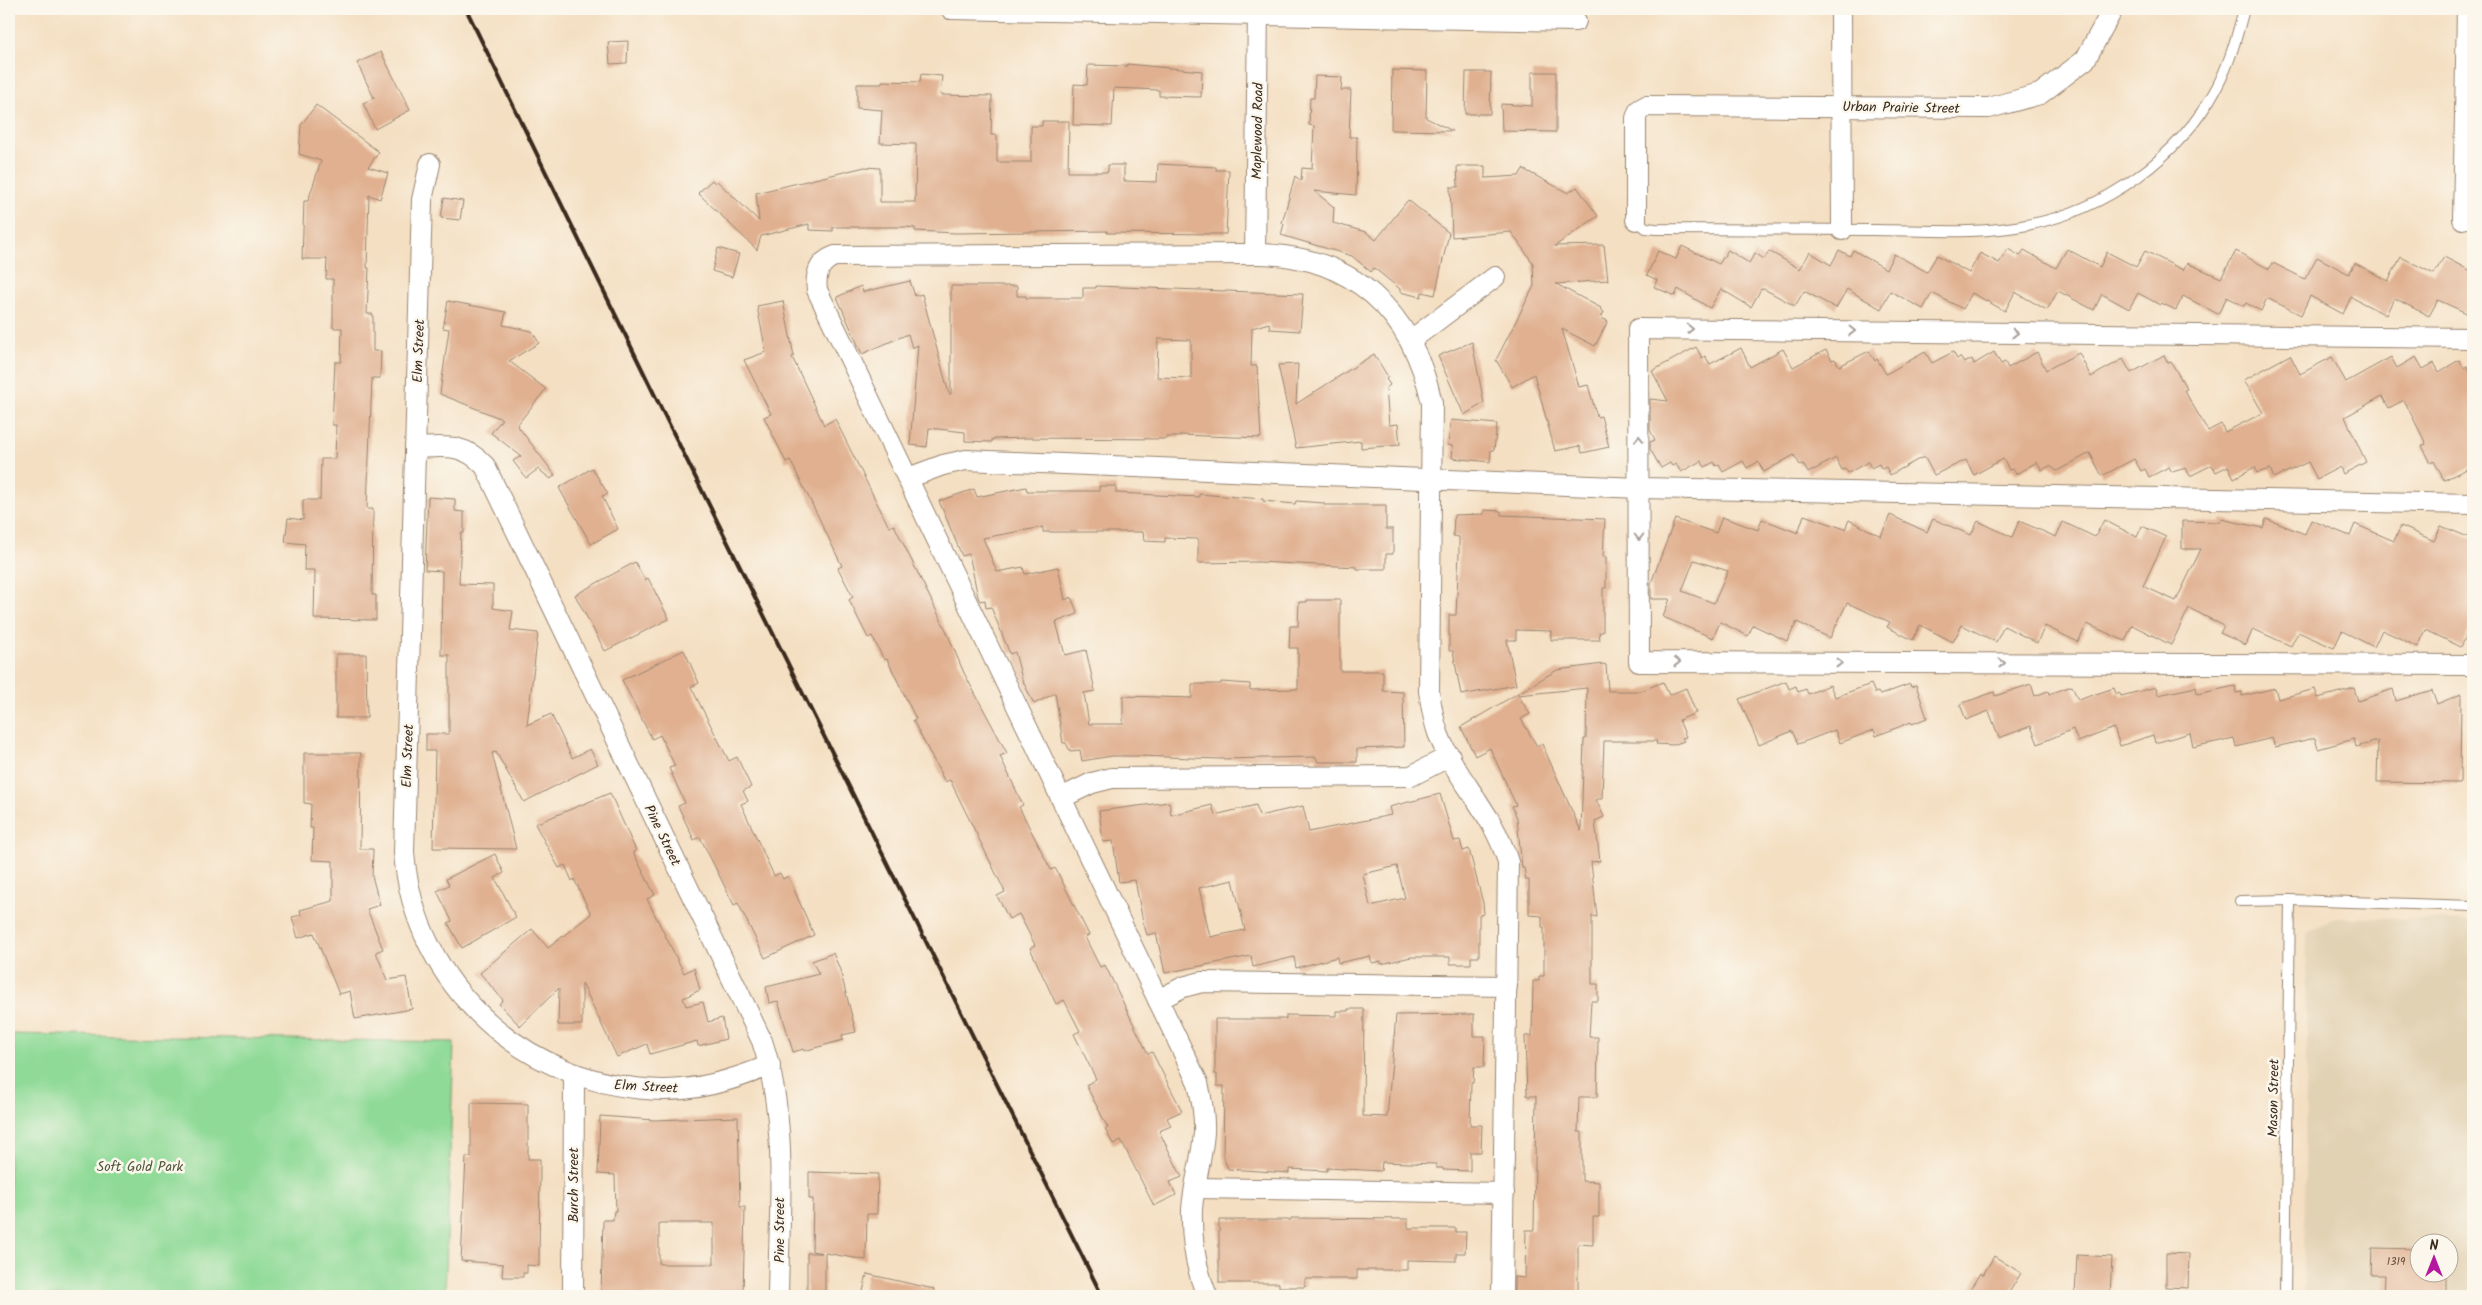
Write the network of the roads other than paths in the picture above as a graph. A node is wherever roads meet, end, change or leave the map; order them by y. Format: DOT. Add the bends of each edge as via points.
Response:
graph roads {
  1 [pos="951,9"];
  2 [pos="1841,9"];
  3 [pos="2114,9"];
  4 [pos="2244,9"];
  5 [pos="2467,9"];
  6 [pos="1258,12"];
  7 [pos="1576,21"];
  8 [pos="1841,106"];
  9 [pos="430,164"];
  10 [pos="2463,219"];
  11 [pos="1636,220"];
  12 [pos="1842,230"];
  13 [pos="1255,254"];
  14 [pos="1496,277"];
  15 [pos="2473,338"];
  16 [pos="1411,340"];
  17 [pos="415,448"];
  18 [pos="908,478"];
  19 [pos="1430,478"];
  20 [pos="1640,488"];
  21 [pos="2473,504"];
  22 [pos="2473,666"];
  23 [pos="1450,756"];
  24 [pos="1061,798"];
  25 [pos="2290,900"];
  26 [pos="2240,902"];
  27 [pos="2473,906"];
  28 [pos="1507,986"];
  29 [pos="1158,1000"];
  30 [pos="770,1066"];
  31 [pos="574,1075"];
  32 [pos="1195,1188"];
  33 [pos="1504,1194"];
  34 [pos="573,1296"];
  35 [pos="778,1296"];
  36 [pos="1207,1296"];
  37 [pos="1502,1296"];
  38 [pos="2285,1296"];
  1 -- 6 [label="street"];
  2 -- 8 [label="street"];
  3 -- 8 [label="street, Urban Prairie Street" via="2085,60 2040,94 1989,108"];
  4 -- 12 [label="lane" via="2235,45 2217,88 2193,124 2161,159 2094,203 2058,218 2025,226 1970,230"];
  5 -- 10 [label="street"];
  6 -- 7 [label="street"];
  6 -- 13 [label="street, Maplewood Road"];
  8 -- 11 [label="street, Urban Prairie Street" via="1646,106 1639,110 1636,118"];
  8 -- 12 [label="street"];
  9 -- 17 [label="street, Elm Street" via="422,200"];
  11 -- 12 [label="lane" via="1646,228"];
  13 -- 16 [label="street" via="1290,256 1319,263 1345,275 1393,314"];
  13 -- 18 [label="street" via="835,256 826,259 819,268 817,290"];
  14 -- 16 [label="street"];
  20 -- 15 [label="street, one-way" via="1638,328"];
  16 -- 19 [label="street" via="1425,372 1432,403 1434,433"];
  17 -- 30 [label="street, Pine Street" via="462,448 485,466 758,1032"];
  17 -- 31 [label="street, Elm Street" via="404,852 411,895 440,965 462,996 486,1022 516,1045"];
  18 -- 19 [label="street" via="966,460"];
  18 -- 24 [label="street"];
  19 -- 20 [label="street"];
  19 -- 23 [label="street" via="1430,691 1438,734"];
  20 -- 21 [label="street"];
  20 -- 22 [label="street, one-way" via="1639,662"];
  23 -- 24 [label="street" via="1411,776 1112,778 1092,783"];
  23 -- 28 [label="street" via="1493,822 1508,862"];
  24 -- 29 [label="street"];
  25 -- 26 [label="lane"];
  25 -- 27 [label="lane"];
  25 -- 38 [label="lane, Mason Street"];
  28 -- 29 [label="street" via="1202,982 1183,987"];
  28 -- 33 [label="street"];
  29 -- 32 [label="street" via="1188,1059 1203,1106 1204,1133"];
  30 -- 31 [label="street, Elm Street" via="699,1087 665,1090 624,1087"];
  30 -- 35 [label="street, Pine Street" via="780,1123"];
  31 -- 34 [label="street, Burch Street"];
  32 -- 33 [label="street"];
  32 -- 36 [label="street" via="1192,1232"];
  33 -- 37 [label="street"];
}
